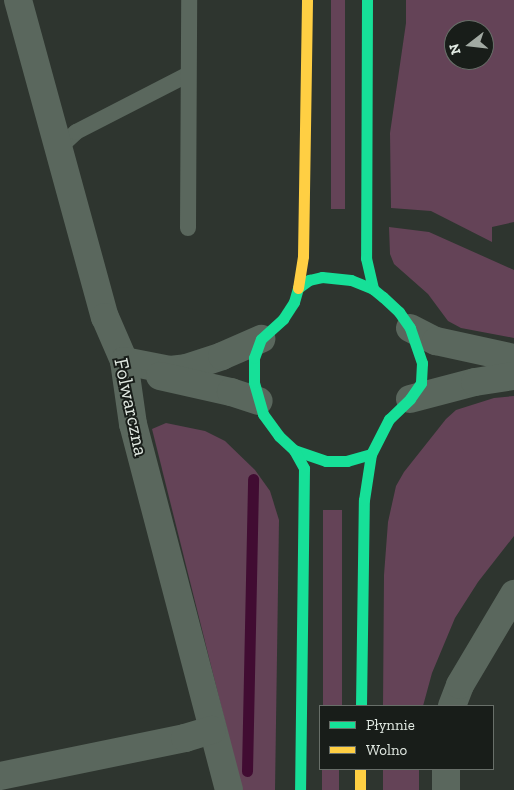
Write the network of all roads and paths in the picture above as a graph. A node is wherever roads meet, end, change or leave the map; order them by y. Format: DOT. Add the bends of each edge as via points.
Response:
graph roads {
  1 [pos="18,0"];
  2 [pos="189,0"];
  3 [pos="307,0"];
  4 [pos="366,0"];
  5 [pos="187,75"];
  6 [pos="58,149"];
  7 [pos="188,228"];
  8 [pos="298,288"];
  9 [pos="373,289"];
  10 [pos="410,328"];
  11 [pos="260,339"];
  12 [pos="514,358"];
  13 [pos="124,361"];
  14 [pos="514,376"];
  15 [pos="410,399"];
  16 [pos="258,401"];
  17 [pos="294,450"];
  18 [pos="372,454"];
  19 [pos="514,594"];
  20 [pos="361,705"];
  21 [pos="452,705"];
  22 [pos="212,730"];
  23 [pos="360,770"];
  24 [pos="446,770"];
  25 [pos="0,776"];
  26 [pos="229,790"];
  27 [pos="300,790"];
  28 [pos="360,790"];
  29 [pos="446,790"];
  1 -- 6 [label="street, Folwarczna"];
  2 -- 5 [label="lane"];
  3 -- 8 [label="main road" via="304,246"];
  4 -- 9 [label="main road" via="366,258"];
  5 -- 6 [label="lane" via="76,132"];
  5 -- 7 [label="lane"];
  6 -- 13 [label="street, Folwarczna" via="105,317"];
  8 -- 9 [label="main road" via="310,280 330,278 351,280"];
  8 -- 11 [label="main road" via="283,319"];
  9 -- 10 [label="main road" via="399,312"];
  10 -- 12 [label="street" via="436,341"];
  10 -- 15 [label="main road" via="422,362 421,383"];
  11 -- 13 [label="street" via="186,368 170,370"];
  11 -- 16 [label="main road" via="253,372"];
  13 -- 16 [label="street" via="150,374"];
  13 -- 22 [label="street, Folwarczna" via="133,424"];
  14 -- 15 [label="street" via="475,382"];
  15 -- 18 [label="main road" via="389,418"];
  16 -- 17 [label="main road" via="270,425"];
  17 -- 18 [label="main road" via="326,461 347,461"];
  17 -- 27 [label="main road" via="304,468"];
  18 -- 20 [label="main road" via="364,500"];
  19 -- 21 [label="street" via="460,685"];
  22 -- 25 [label="street"];
  22 -- 26 [label="street, Folwarczna"];
  23 -- 28 [label="main road"];
  24 -- 29 [label="street"];
}
